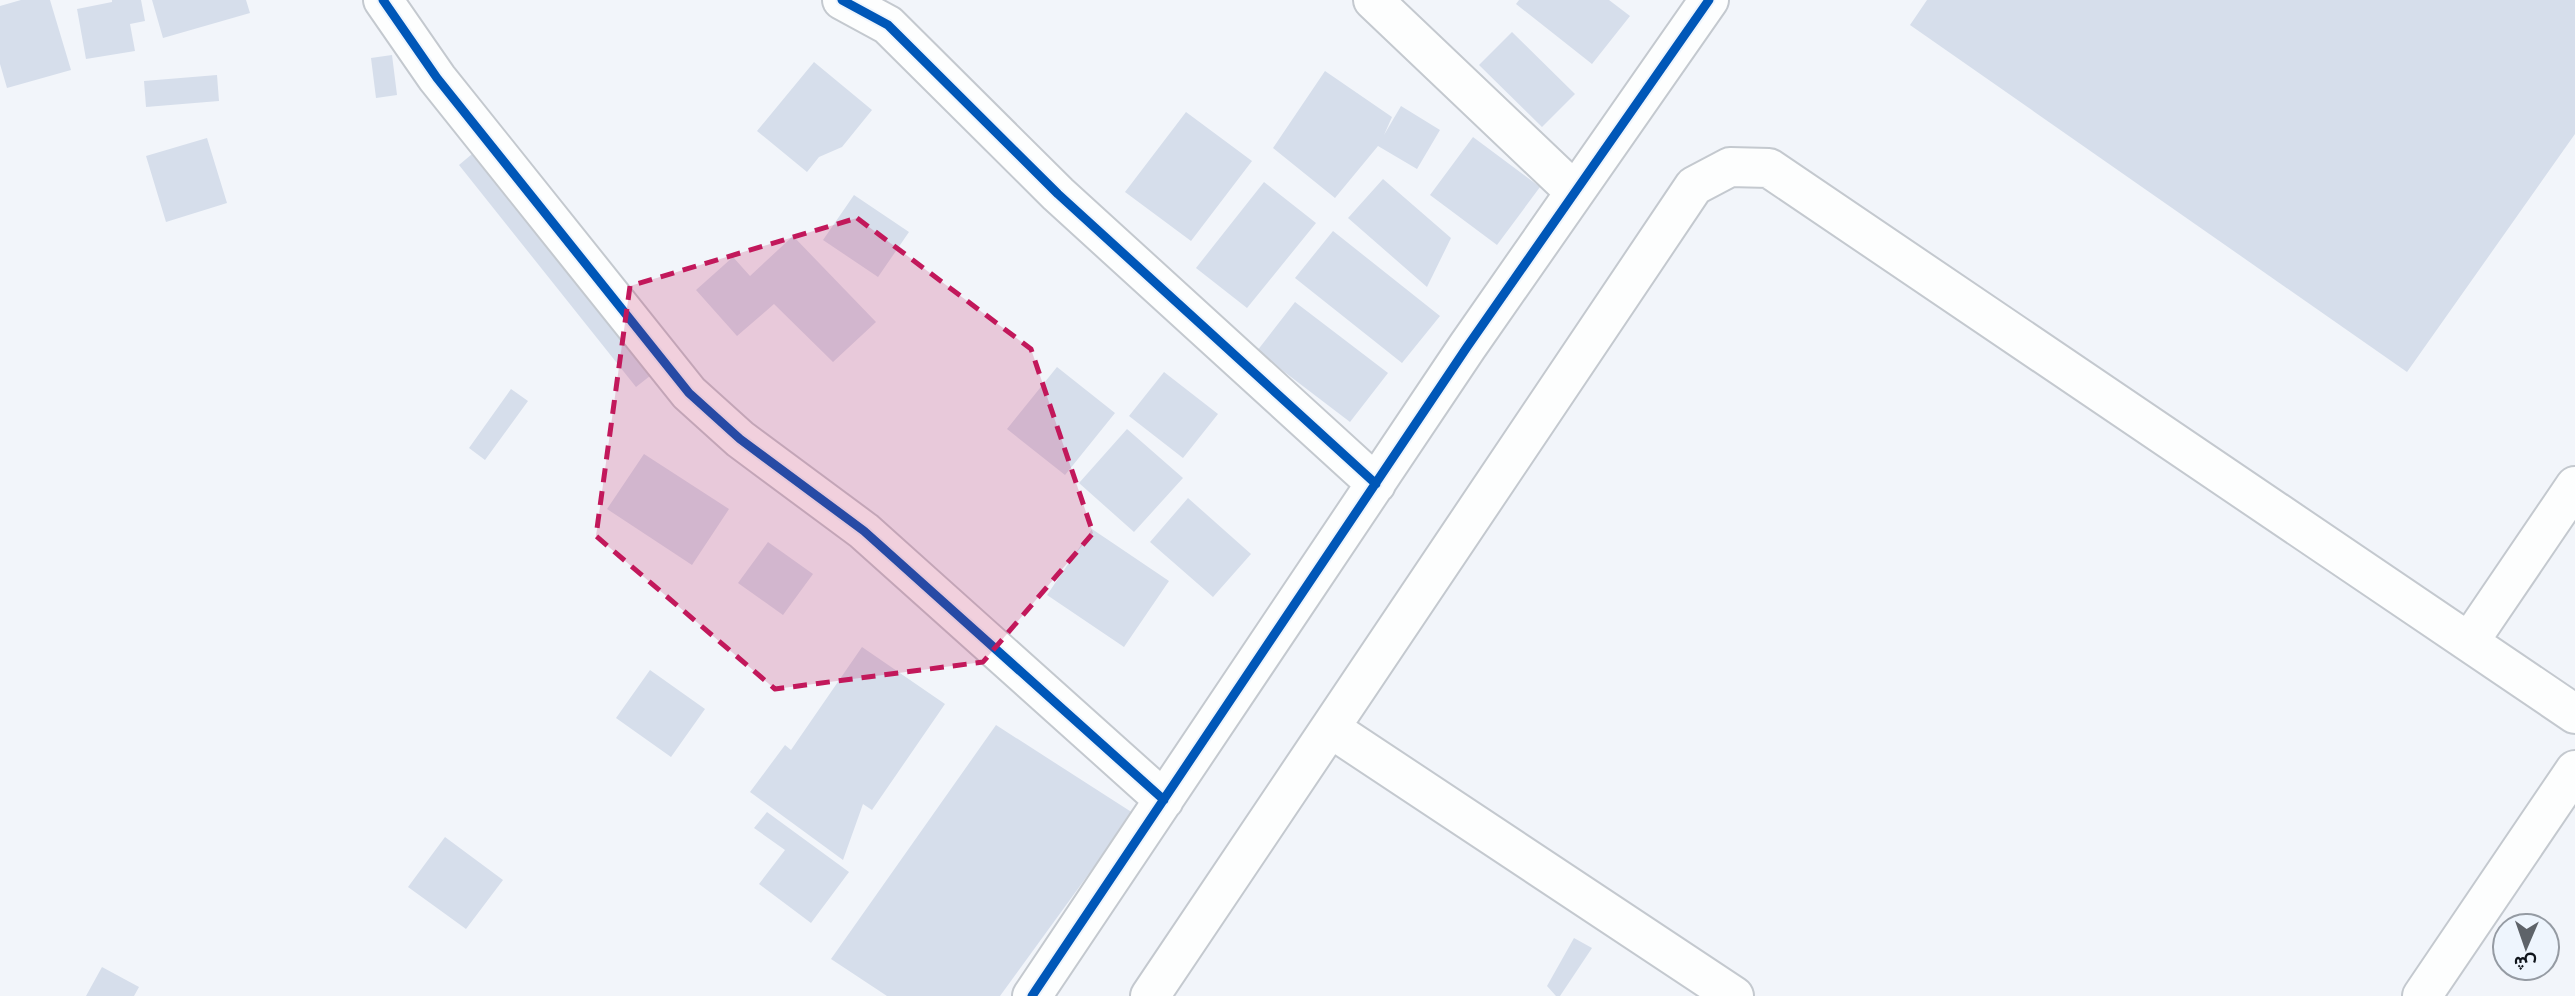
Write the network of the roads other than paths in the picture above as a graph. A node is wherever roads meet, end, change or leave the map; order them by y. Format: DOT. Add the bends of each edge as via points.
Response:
graph roads {
  1 [pos="383,0"];
  2 [pos="842,0"];
  3 [pos="1373,0"];
  4 [pos="1709,0"];
  5 [pos="1575,192"];
  6 [pos="1376,484"];
  7 [pos="2575,486"];
  8 [pos="2469,642"];
  9 [pos="2575,715"];
  10 [pos="1330,728"];
  11 [pos="2575,770"];
  12 [pos="1164,800"];
  13 [pos="1032,996"];
  14 [pos="1150,996"];
  15 [pos="1734,996"];
  16 [pos="2422,996"];
  1 -- 12 [label="street" via="437,78 689,393 740,439 864,531"];
  2 -- 6 [label="street" via="888,24 1058,194"];
  3 -- 5 [label="street"];
  4 -- 5 [label="street"];
  5 -- 6 [label="street"];
  6 -- 12 [label="street"];
  7 -- 8 [label="street"];
  8 -- 9 [label="street"];
  8 -- 10 [label="street" via="1769,168 1730,167 1694,186"];
  10 -- 14 [label="street"];
  10 -- 15 [label="street"];
  11 -- 16 [label="street"];
  12 -- 13 [label="street"];
}
